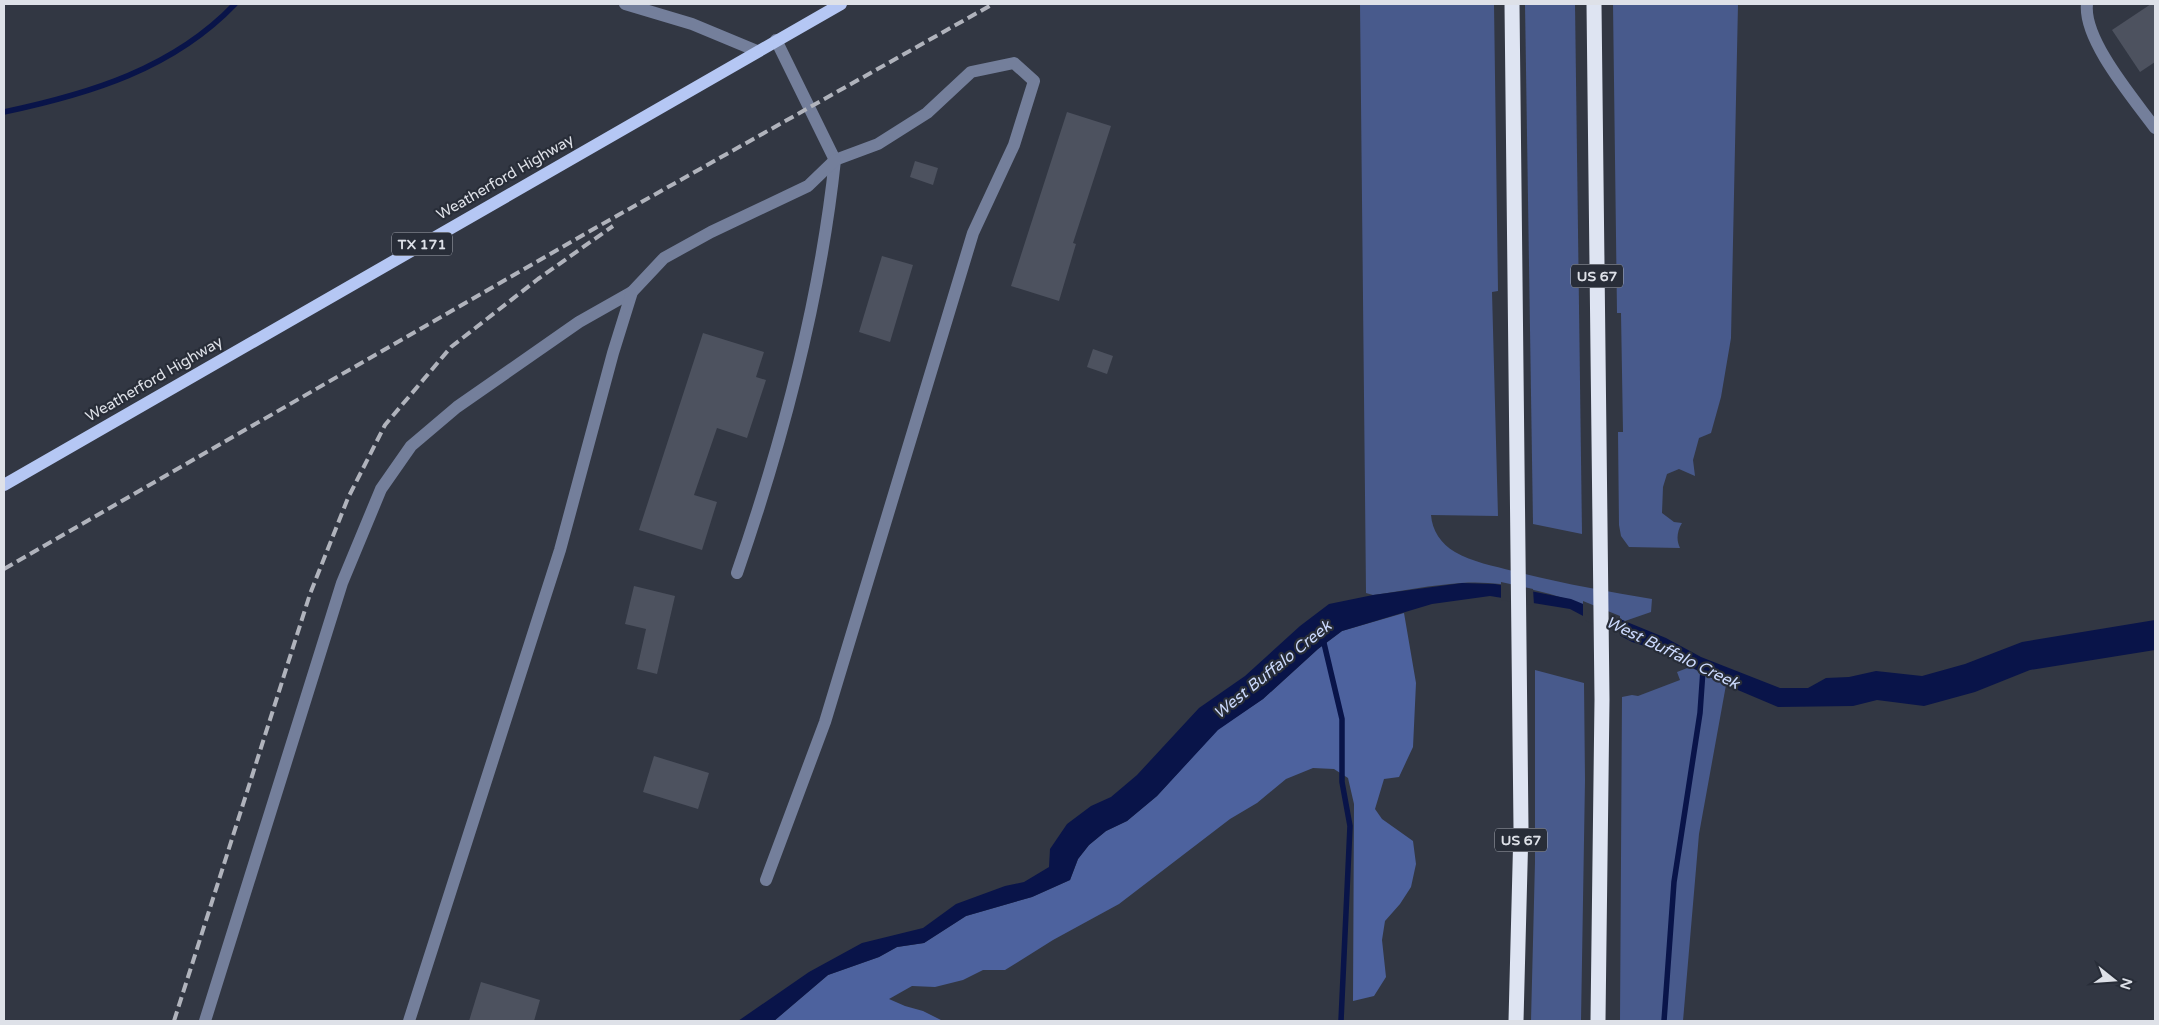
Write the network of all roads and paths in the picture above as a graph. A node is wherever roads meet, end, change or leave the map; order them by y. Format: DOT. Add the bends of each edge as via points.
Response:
graph roads {
  1 [pos="625,4"];
  2 [pos="841,4"];
  3 [pos="1512,4"];
  4 [pos="1594,4"];
  5 [pos="2088,4"];
  6 [pos="776,40"];
  7 [pos="757,51"];
  8 [pos="2155,128"];
  9 [pos="835,160"];
  10 [pos="632,292"];
  11 [pos="4,484"];
  12 [pos="737,573"];
  13 [pos="766,880"];
  14 [pos="205,1021"];
  15 [pos="409,1021"];
  16 [pos="1516,1021"];
  17 [pos="1598,1021"];
  1 -- 7 [label="street" via="692,24"];
  2 -- 6 [label="main road, Weatherford Highway / TX 171"];
  3 -- 16 [label="highway, US 67" via="1521,828"];
  4 -- 17 [label="highway, US 67" via="1602,699"];
  5 -- 8 [label="street" via="2086,12 2092,34"];
  6 -- 7 [label="main road, Weatherford Highway / TX 171"];
  6 -- 9 [label="street"];
  7 -- 11 [label="main road, Weatherford Highway / TX 171"];
  9 -- 10 [label="street" via="808,186 664,258"];
  9 -- 12 [label="street" via="828,222 803,345 766,490"];
  9 -- 13 [label="street" via="878,144 926,113 971,72 1014,63 1034,82 1014,145 972,233 825,722"];
  10 -- 14 [label="street" via="578,322 457,407 411,446 381,489 342,582"];
  10 -- 15 [label="street" via="560,550"];
}
